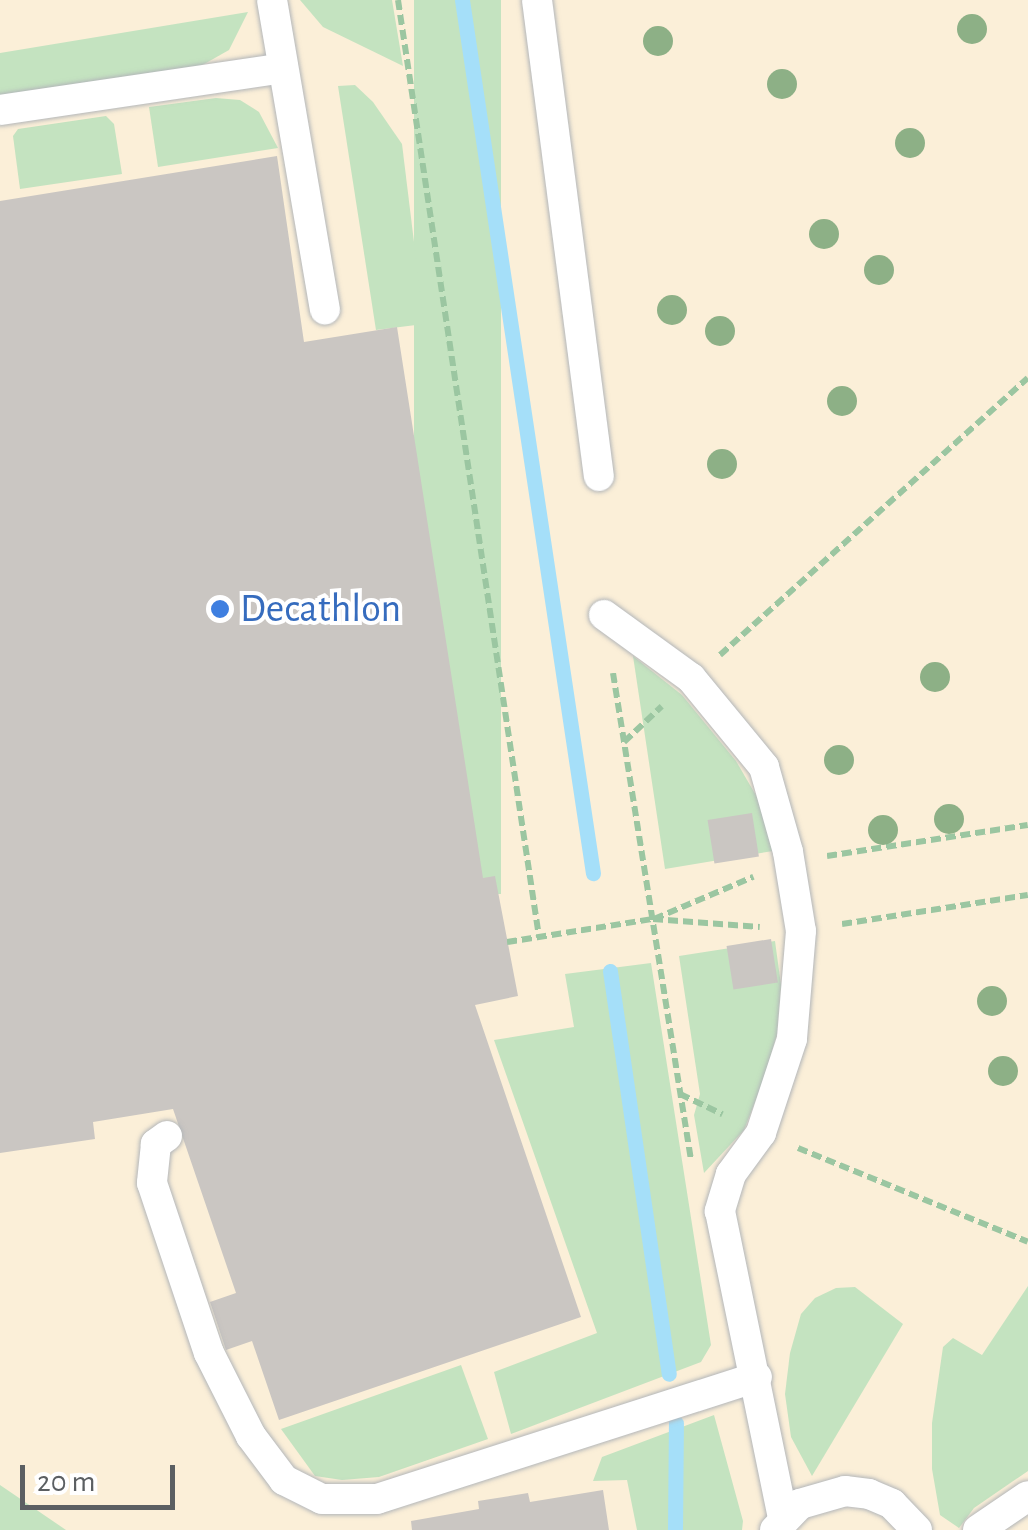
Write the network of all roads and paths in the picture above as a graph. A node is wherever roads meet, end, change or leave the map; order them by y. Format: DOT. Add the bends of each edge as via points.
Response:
graph roads {
  1 [pos="272,0"];
  2 [pos="398,0"];
  3 [pos="537,0"];
  4 [pos="283,68"];
  5 [pos="0,110"];
  6 [pos="325,310"];
  7 [pos="1028,378"];
  8 [pos="599,476"];
  9 [pos="604,615"];
  10 [pos="691,678"];
  11 [pos="623,743"];
  12 [pos="1028,824"];
  13 [pos="789,862"];
  14 [pos="652,919"];
  15 [pos="539,937"];
  16 [pos="507,942"];
  17 [pos="680,1094"];
  18 [pos="761,1133"];
  19 [pos="167,1136"];
  20 [pos="692,1168"];
  21 [pos="1028,1242"];
  22 [pos="757,1378"];
  23 [pos="1028,1496"];
  24 [pos="779,1524"];
  25 [pos="916,1530"];
  26 [pos="978,1530"];
  1 -- 4 [label="lane"];
  2 -- 15 [label="path"];
  3 -- 8 [label="lane"];
  4 -- 5 [label="lane"];
  4 -- 6 [label="lane"];
  7 -- 10 [label="path"];
  9 -- 10 [label="lane"];
  9 -- 11 [label="path"];
  10 -- 11 [label="path"];
  10 -- 13 [label="lane" via="764,768"];
  11 -- 14 [label="path"];
  12 -- 13 [label="path"];
  13 -- 14 [label="path"];
  13 -- 18 [label="lane" via="801,931 792,1039"];
  14 -- 15 [label="path"];
  14 -- 17 [label="path"];
  15 -- 16 [label="path"];
  17 -- 18 [label="path"];
  17 -- 20 [label="path"];
  18 -- 21 [label="path"];
  18 -- 22 [label="lane" via="731,1174 720,1212"];
  19 -- 22 [label="lane" via="156,1144 152,1183 209,1353 251,1436 284,1480 322,1499 377,1498"];
  22 -- 24 [label="lane"];
  23 -- 26 [label="lane"];
  24 -- 25 [label="lane" via="820,1495 844,1491 892,1504"];
}
